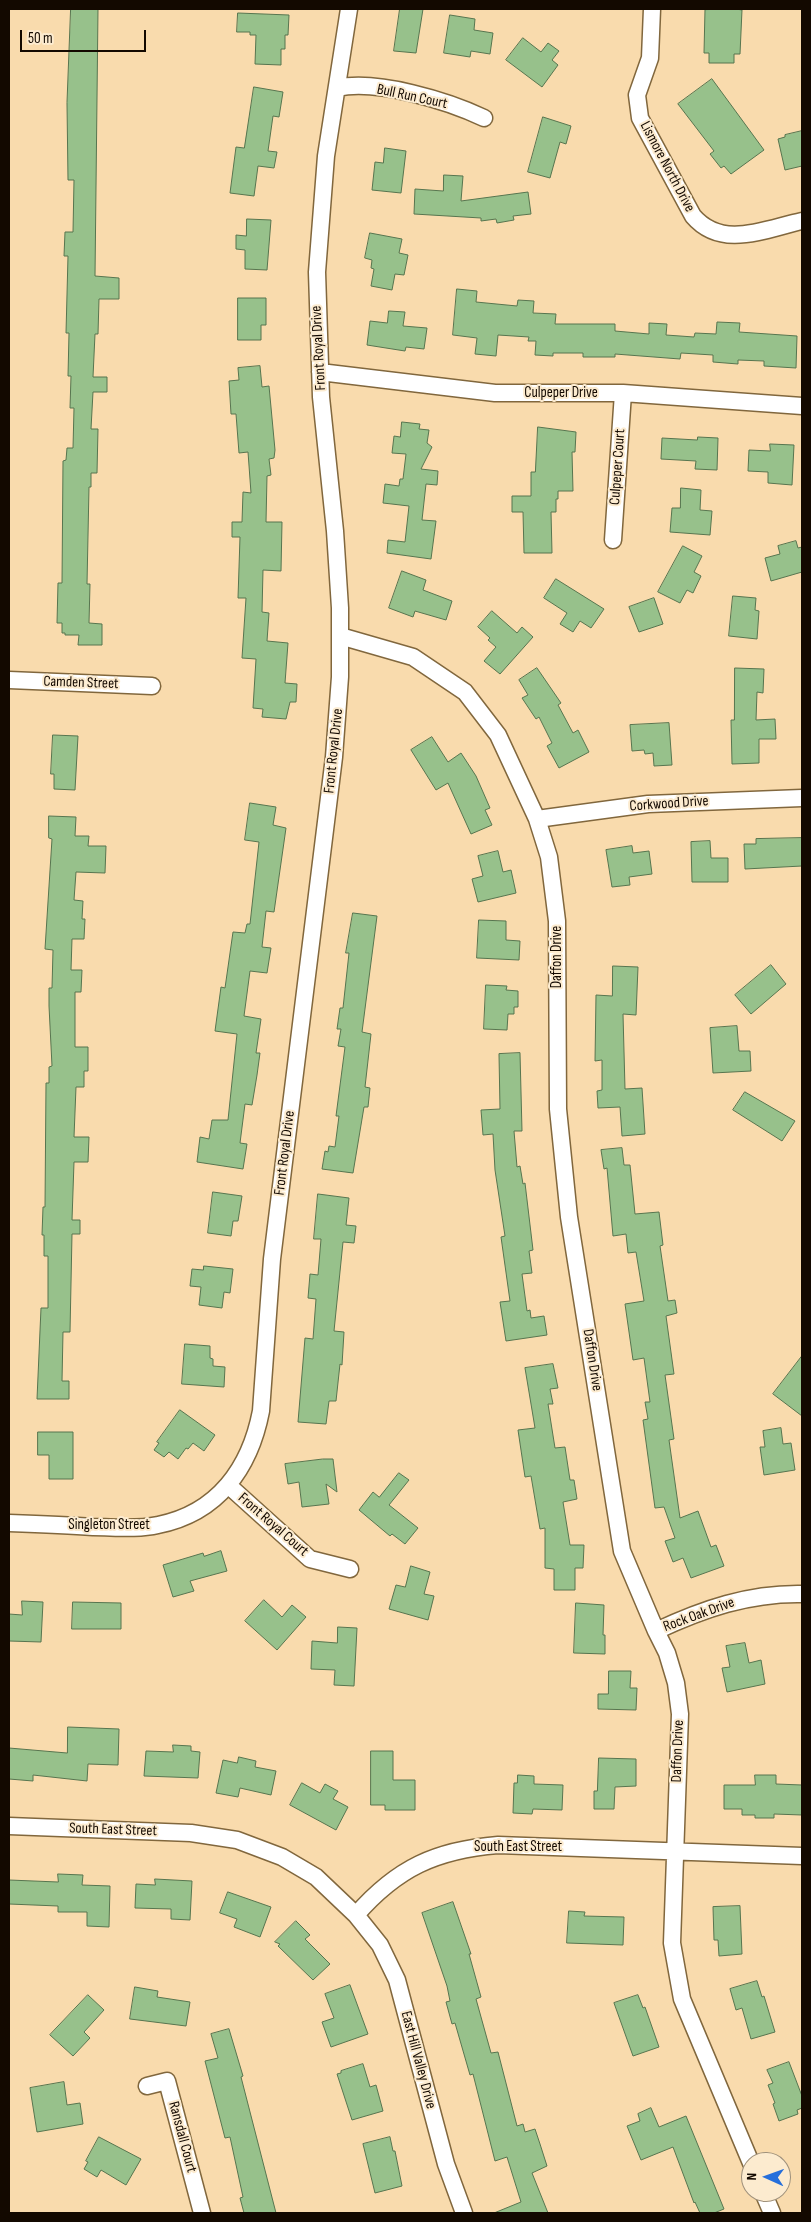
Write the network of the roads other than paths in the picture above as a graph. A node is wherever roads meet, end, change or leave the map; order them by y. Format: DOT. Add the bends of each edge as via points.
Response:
graph roads {
  1 [pos="350,9"];
  2 [pos="652,9"];
  3 [pos="338,88"];
  4 [pos="484,118"];
  5 [pos="802,221"];
  6 [pos="320,372"];
  7 [pos="622,393"];
  8 [pos="802,406"];
  9 [pos="614,540"];
  10 [pos="340,636"];
  11 [pos="9,680"];
  12 [pos="152,686"];
  13 [pos="802,798"];
  14 [pos="537,818"];
  15 [pos="228,1485"];
  16 [pos="9,1523"];
  17 [pos="350,1569"];
  18 [pos="802,1594"];
  19 [pos="656,1631"];
  20 [pos="9,1826"];
  21 [pos="675,1851"];
  22 [pos="802,1856"];
  23 [pos="356,1915"];
  24 [pos="147,2086"];
  25 [pos="746,2152"];
  26 [pos="202,2213"];
  27 [pos="464,2213"];
  1 -- 3 [label="street, Front Royal Drive"];
  2 -- 5 [label="street, Lismore North Drive" via="650,58 637,95 640,118 693,216 700,225 715,233 738,235"];
  3 -- 4 [label="street, Bull Run Court" via="408,93"];
  3 -- 6 [label="street, Front Royal Drive" via="326,156 318,233"];
  6 -- 7 [label="street, Culpeper Drive" via="495,393"];
  6 -- 10 [label="street, Front Royal Drive" via="338,562"];
  7 -- 8 [label="street, Culpeper Drive"];
  7 -- 9 [label="street, Culpeper Court"];
  10 -- 14 [label="street, Daffon Drive" via="413,657 464,692 498,735"];
  10 -- 15 [label="street, Front Royal Drive" via="337,733 272,1259 261,1411 250,1451"];
  11 -- 12 [label="street, Camden Street"];
  13 -- 14 [label="street, Corkwood Drive" via="648,804"];
  14 -- 19 [label="street, Daffon Drive" via="549,857 557,922 558,1109 570,1217 622,1551"];
  15 -- 16 [label="street, Singleton Street" via="196,1511 158,1525 133,1528"];
  15 -- 17 [label="street, Front Royal Court" via="310,1559"];
  18 -- 19 [label="street, Rock Oak Drive" via="763,1595 725,1603"];
  19 -- 21 [label="street, Daffon Drive" via="670,1660 680,1714"];
  20 -- 23 [label="street, South East Street" via="191,1833 237,1840 282,1857 316,1877"];
  21 -- 22 [label="street, South East Street"];
  21 -- 23 [label="street, South East Street" via="498,1845 467,1847 437,1855 408,1868"];
  21 -- 25 [label="street, Daffon Drive" via="672,1943 682,1999"];
  23 -- 27 [label="street, East Hill Valley Drive" via="380,1946 397,1980 446,2164"];
  24 -- 26 [label="street, Ransdall Court" via="167,2081"];
}
